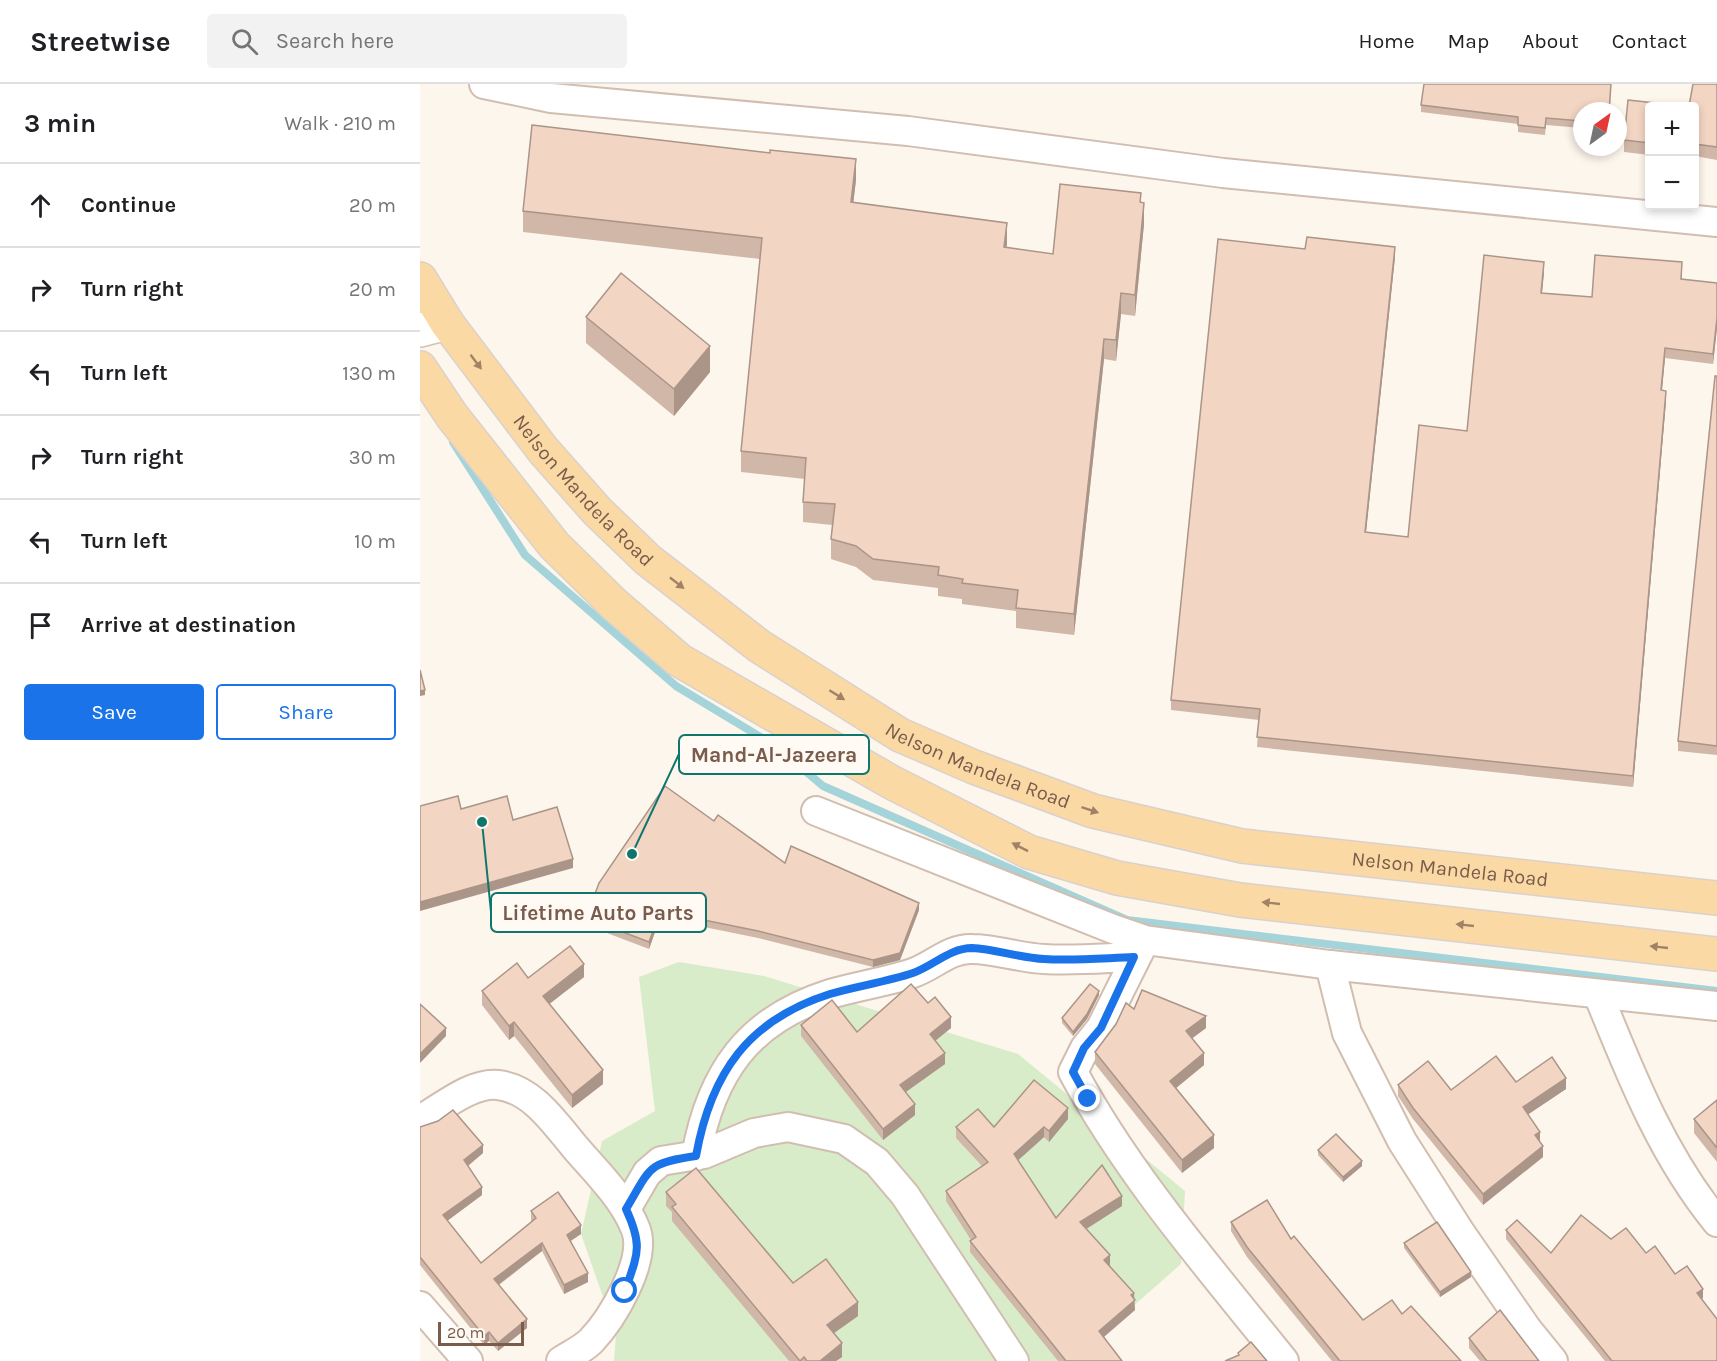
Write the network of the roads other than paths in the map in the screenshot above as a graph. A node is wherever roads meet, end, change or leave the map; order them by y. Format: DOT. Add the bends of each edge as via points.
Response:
graph roads {
  1 [pos="484,84"];
  2 [pos="1717,222"];
  3 [pos="420,279"];
  4 [pos="433,327"];
  5 [pos="420,368"];
  6 [pos="816,811"];
  7 [pos="1717,898"];
  8 [pos="1140,949"];
  9 [pos="1717,954"];
  10 [pos="1330,965"];
  11 [pos="1598,994"];
  12 [pos="1717,1006"];
  13 [pos="420,1120"];
  14 [pos="696,1156"];
  15 [pos="626,1209"];
  16 [pos="1717,1222"];
  17 [pos="420,1306"];
  18 [pos="468,1361"];
  19 [pos="561,1361"];
  20 [pos="1014,1361"];
  21 [pos="1284,1361"];
  22 [pos="1553,1361"];
  1 -- 2 [label="street" via="551,98 908,131 1223,173"];
  3 -- 4 [label="main road, Nelson Mandela Road"];
  4 -- 7 [label="main road, Nelson Mandela Road, one-way" via="597,511 648,560 759,646 900,735 1093,811 1242,846"];
  9 -- 5 [label="main road, one-way" via="1240,900 1117,878 1029,852 891,782 679,660 554,545 458,425"];
  6 -- 8 [label="street" via="1102,925"];
  8 -- 10 [label="street"];
  8 -- 14 [label="street" via="1044,959 972,948 958,950 914,972 828,995 787,1013 752,1036 729,1064 701,1130"];
  8 -- 21 [label="street" via="1101,1028 1084,1048 1073,1072 1175,1225"];
  10 -- 11 [label="street"];
  10 -- 22 [label="street" via="1347,1033 1402,1141 1460,1232"];
  11 -- 12 [label="street"];
  11 -- 16 [label="street" via="1629,1072 1660,1134 1689,1187"];
  13 -- 15 [label="street" via="488,1085 522,1092 547,1112"];
  14 -- 15 [label="street" via="661,1161 647,1173"];
  14 -- 20 [label="street" via="754,1133 788,1127 844,1138 877,1162 904,1195"];
  15 -- 19 [label="street" via="637,1233 638,1254 625,1291 591,1342"];
  17 -- 18 [label="street"];
}
